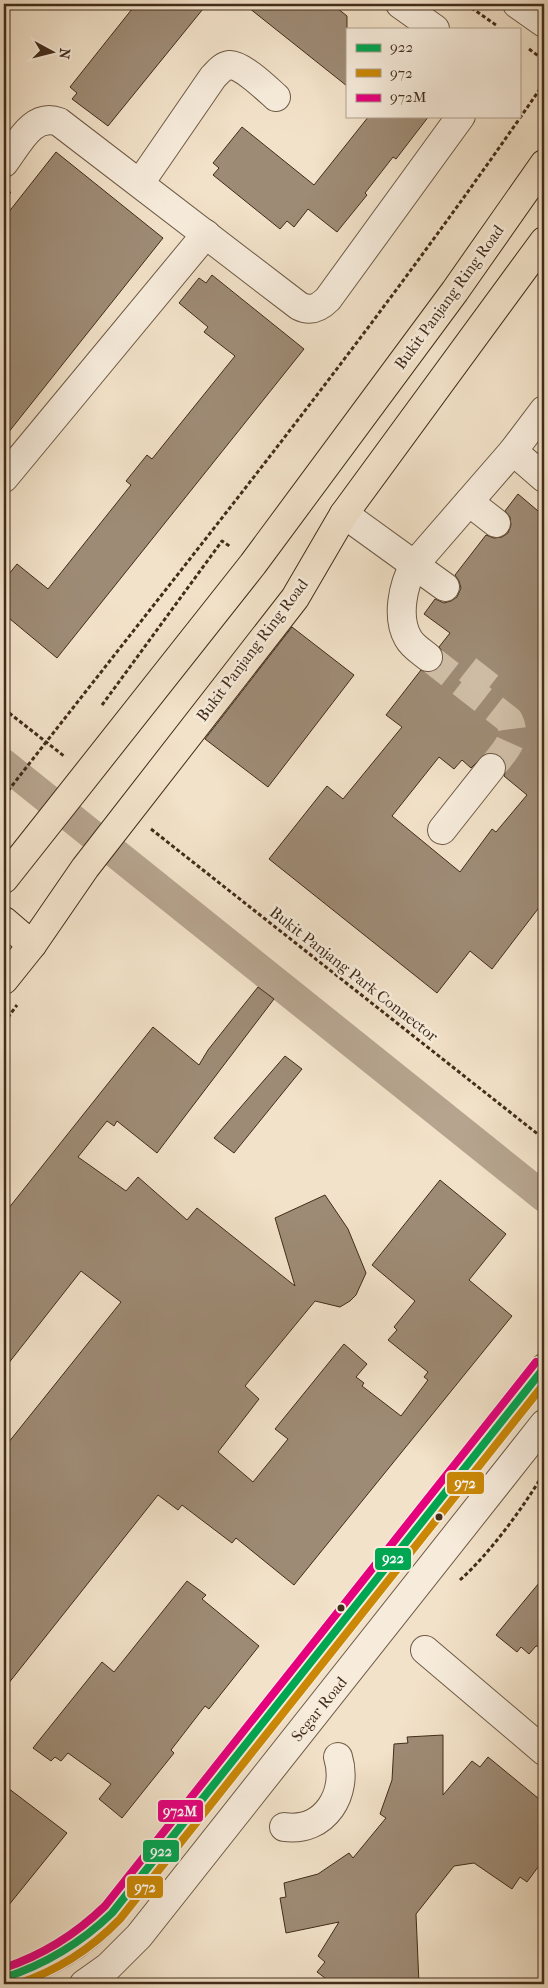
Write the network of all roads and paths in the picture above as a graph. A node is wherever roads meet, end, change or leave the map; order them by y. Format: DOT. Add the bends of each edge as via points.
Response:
graph roads {
  1 [pos="400,4"];
  2 [pos="466,4"];
  3 [pos="517,4"];
  4 [pos="544,23"];
  5 [pos="434,28"];
  6 [pos="499,28"];
  7 [pos="526,47"];
  8 [pos="544,60"];
  9 [pos="544,83"];
  10 [pos="276,96"];
  11 [pos="460,118"];
  12 [pos="520,118"];
  13 [pos="520,118"];
  14 [pos="4,163"];
  15 [pos="544,164"];
  16 [pos="140,184"];
  17 [pos="206,234"];
  18 [pos="544,241"];
  19 [pos="544,410"];
  20 [pos="513,451"];
  21 [pos="4,478"];
  22 [pos="544,478"];
  23 [pos="469,502"];
  24 [pos="344,514"];
  25 [pos="496,523"];
  26 [pos="237,552"];
  27 [pos="414,565"];
  28 [pos="445,587"];
  29 [pos="428,657"];
  30 [pos="4,709"];
  31 [pos="99,709"];
  32 [pos="46,742"];
  33 [pos="70,748"];
  34 [pos="491,768"];
  35 [pos="4,796"];
  36 [pos="138,820"];
  37 [pos="442,830"];
  38 [pos="4,879"];
  39 [pos="4,921"];
  40 [pos="32,945"];
  41 [pos="4,980"];
  42 [pos="544,1139"];
  43 [pos="544,1368"];
  44 [pos="544,1424"];
  45 [pos="425,1650"];
  46 [pos="544,1751"];
  47 [pos="338,1757"];
  48 [pos="284,1826"];
  49 [pos="4,1978"];
  50 [pos="84,1984"];
  1 -- 5 [label="street"];
  2 -- 6 [label="path"];
  3 -- 4 [label="street"];
  7 -- 8 [label="path"];
  9 -- 12 [label="path"];
  10 -- 16 [label="street" via="239,67 222,68"];
  11 -- 17 [label="street" via="321,306 306,309 299,306"];
  13 -- 32 [label="path" via="329,380"];
  14 -- 16 [label="street" via="36,123 54,120"];
  15 -- 38 [label="main road, Bukit Panjang Ring Road" via="456,291 253,564"];
  16 -- 17 [label="street"];
  17 -- 21 [label="street"];
  18 -- 24 [label="main road, Bukit Panjang Ring Road"];
  19 -- 20 [label="street"];
  20 -- 22 [label="street"];
  20 -- 23 [label="street"];
  23 -- 25 [label="street"];
  23 -- 27 [label="street"];
  24 -- 27 [label="street"];
  24 -- 36 [label="main road, Bukit Panjang Ring Road" via="294,598"];
  26 -- 31 [label="path" via="222,541"];
  27 -- 28 [label="street"];
  27 -- 29 [label="street" via="403,591 402,612 410,641"];
  30 -- 32 [label="path"];
  32 -- 33 [label="path" via="64,756"];
  32 -- 35 [label="path"];
  34 -- 37 [label="street"];
  36 -- 40 [label="main road, Bukit Panjang Ring Road" via="85,868"];
  36 -- 42 [label="path, Bukit Panjang Park Connector"];
  39 -- 40 [label="main road"];
  40 -- 41 [label="main road, Bukit Panjang Ring Road"];
  43 -- 49 [label="street" via="112,1913 94,1932 61,1955"];
  44 -- 50 [label="street, Segar Road" via="139,1936 108,1967"];
  45 -- 46 [label="street"];
  47 -- 48 [label="street" via="341,1783 331,1808 309,1825"];
}
